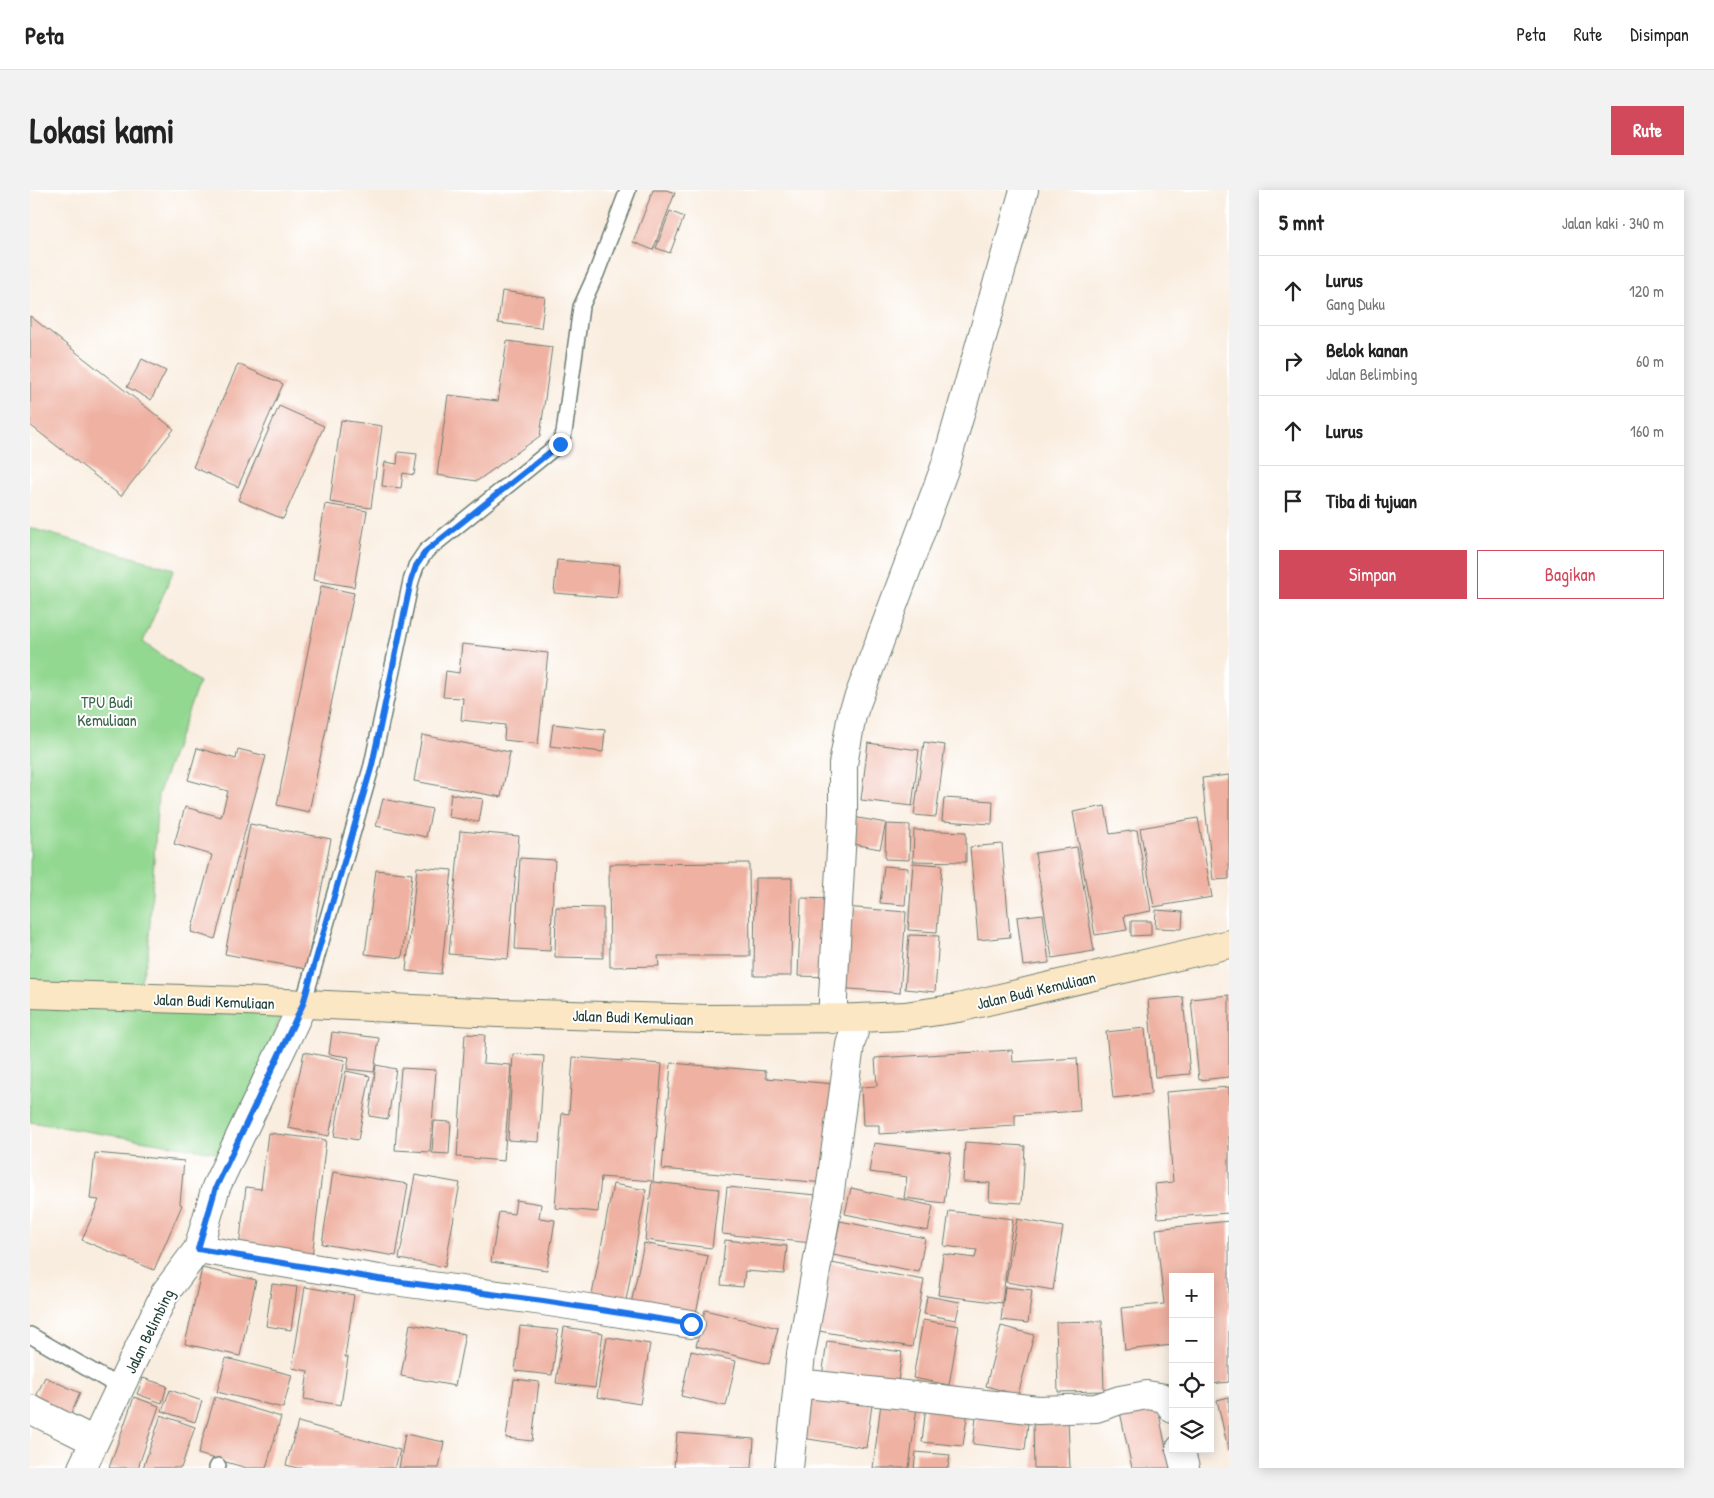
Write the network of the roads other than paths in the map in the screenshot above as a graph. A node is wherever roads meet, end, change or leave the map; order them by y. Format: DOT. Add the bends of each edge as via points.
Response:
graph roads {
  1 [pos="628,190"];
  2 [pos="1024,190"];
  3 [pos="1229,944"];
  4 [pos="30,994"];
  5 [pos="303,1004"];
  6 [pos="845,1019"];
  7 [pos="198,1249"];
  8 [pos="691,1324"];
  9 [pos="30,1335"];
  10 [pos="798,1383"];
  11 [pos="121,1388"];
  12 [pos="1169,1403"];
  13 [pos="30,1409"];
  14 [pos="94,1441"];
  15 [pos="1181,1453"];
  16 [pos="82,1468"];
  17 [pos="788,1468"];
  18 [pos="1185,1468"];
  1 -- 5 [label="lane" via="581,308 560,444 426,551 416,566 372,765"];
  2 -- 6 [label="street" via="945,467 852,715 843,764 833,997"];
  3 -- 6 [label="street, Jalan Budi Kemuliaan" via="958,1008 905,1016"];
  4 -- 5 [label="street, Jalan Budi Kemuliaan"];
  5 -- 6 [label="street, Jalan Budi Kemuliaan" via="696,1019"];
  5 -- 7 [label="street, Jalan Belimbing" via="216,1187"];
  6 -- 10 [label="street" via="850,1045 829,1198"];
  7 -- 8 [label="street"];
  7 -- 11 [label="street, Jalan Belimbing" via="165,1293"];
  9 -- 11 [label="lane"];
  10 -- 12 [label="street" via="1038,1410 1096,1408 1147,1395 1165,1398"];
  10 -- 17 [label="street"];
  11 -- 14 [label="street, Jalan Belimbing"];
  13 -- 14 [label="street"];
  14 -- 16 [label="street, Jalan Belimbing"];
  15 -- 18 [label="street"];
}
